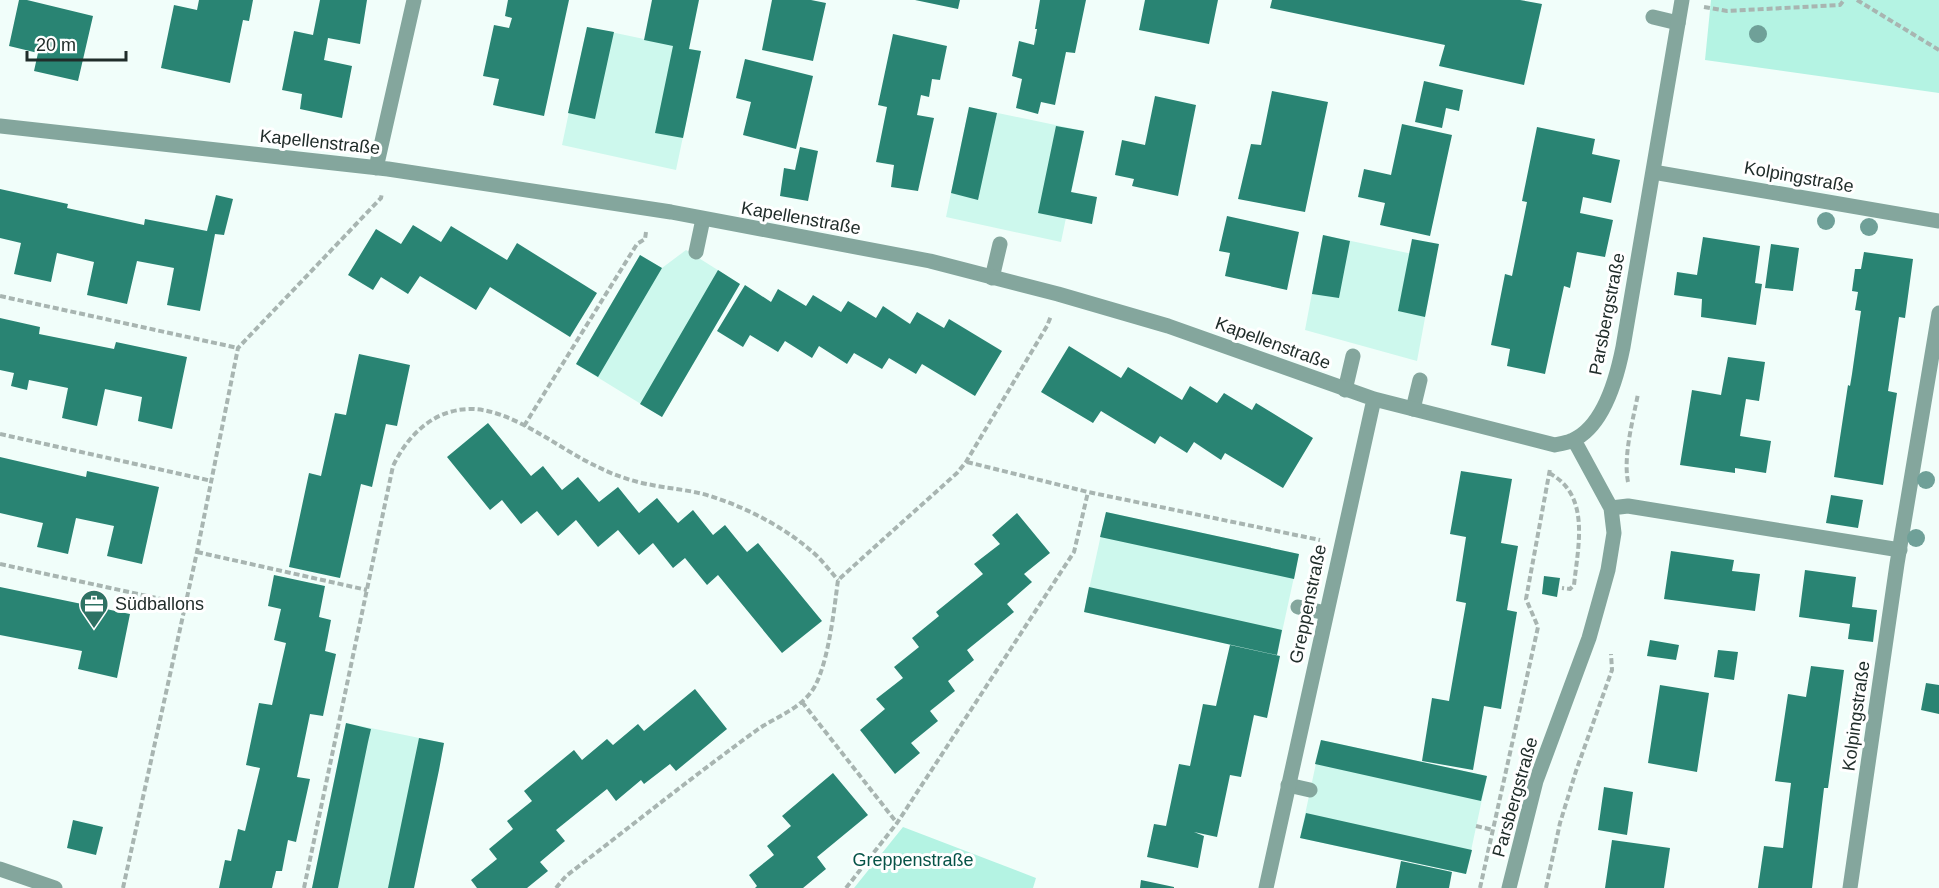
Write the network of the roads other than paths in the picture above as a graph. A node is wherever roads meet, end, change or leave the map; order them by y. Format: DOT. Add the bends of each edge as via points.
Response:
graph roads {
  1 [pos="414,0"];
  2 [pos="1682,1"];
  3 [pos="1653,17"];
  4 [pos="1678,23"];
  5 [pos="0,126"];
  6 [pos="382,168"];
  7 [pos="1653,172"];
  8 [pos="703,219"];
  9 [pos="1939,221"];
  10 [pos="1000,244"];
  11 [pos="696,252"];
  12 [pos="992,278"];
  13 [pos="1939,313"];
  14 [pos="1353,356"];
  15 [pos="1420,380"];
  16 [pos="1345,390"];
  17 [pos="1374,399"];
  18 [pos="1413,409"];
  19 [pos="1574,440"];
  20 [pos="1611,508"];
  21 [pos="1900,550"];
  22 [pos="1298,607"];
  23 [pos="1326,613"];
  24 [pos="1288,785"];
  25 [pos="1310,790"];
  26 [pos="0,868"];
  27 [pos="56,888"];
  28 [pos="1266,888"];
  29 [pos="1509,888"];
  30 [pos="1850,888"];
  1 -- 6 [label="street"];
  2 -- 4 [label="street, Parsbergstraße"];
  3 -- 4 [label="street"];
  4 -- 7 [label="street, Parsbergstraße"];
  5 -- 6 [label="street, Kapellenstraße"];
  6 -- 8 [label="street, Kapellenstraße"];
  7 -- 9 [label="street, Kolpingstraße"];
  7 -- 19 [label="street, Parsbergstraße" via="1616,379 1593,424"];
  8 -- 11 [label="street"];
  8 -- 12 [label="street, Kapellenstraße" via="930,261"];
  10 -- 12 [label="street"];
  12 -- 16 [label="street, Kapellenstraße" via="1168,326"];
  13 -- 21 [label="street, Kolpingstraße"];
  14 -- 16 [label="street"];
  15 -- 18 [label="street"];
  16 -- 17 [label="street, Kapellenstraße"];
  17 -- 18 [label="street, Kapellenstraße"];
  17 -- 23 [label="street, Greppenstraße"];
  18 -- 19 [label="street, Kapellenstraße" via="1555,445"];
  19 -- 20 [label="street, Parsbergstraße"];
  20 -- 21 [label="street" via="1633,507"];
  20 -- 29 [label="street, Parsbergstraße" via="1614,533 1608,570 1589,638 1536,781"];
  21 -- 30 [label="street, Kolpingstraße"];
  22 -- 23 [label="street"];
  23 -- 24 [label="street, Greppenstraße"];
  24 -- 25 [label="street"];
  24 -- 28 [label="street, Greppenstraße"];
  26 -- 27 [label="street"];
}
